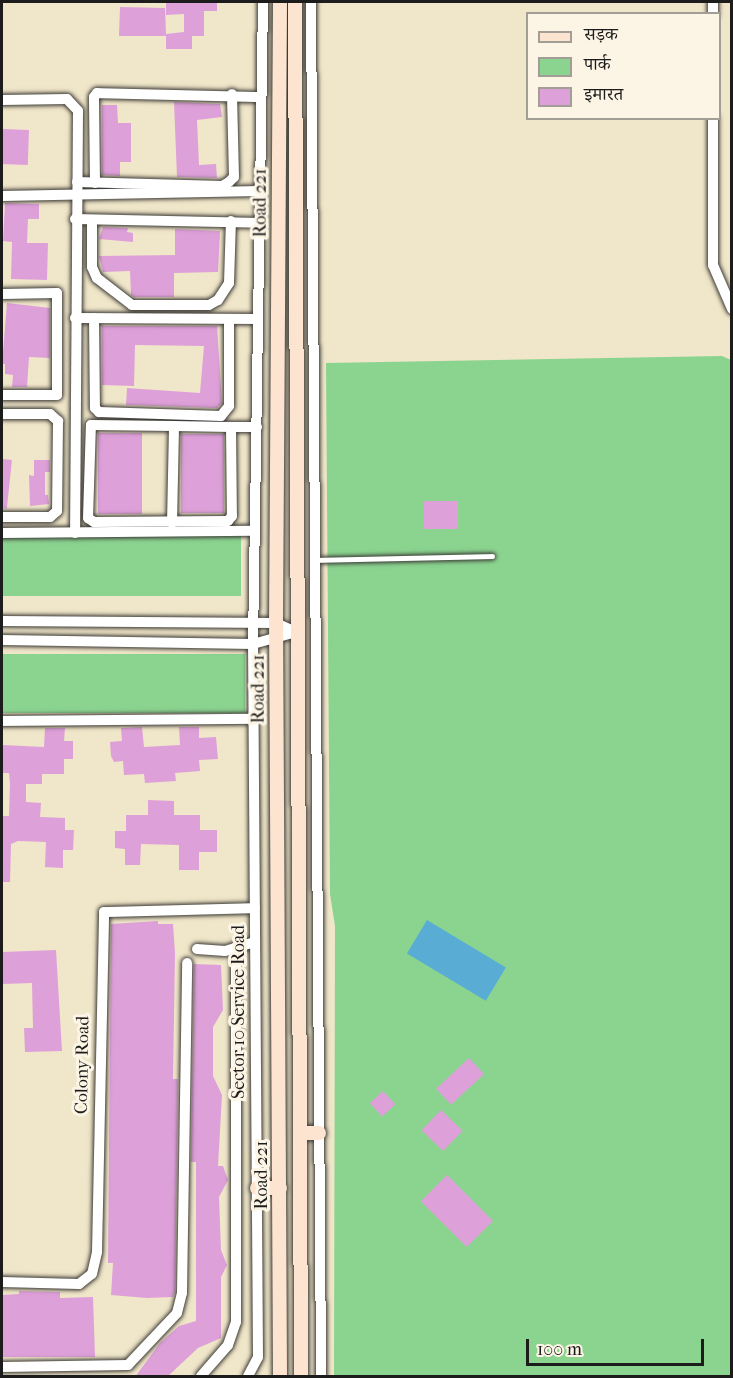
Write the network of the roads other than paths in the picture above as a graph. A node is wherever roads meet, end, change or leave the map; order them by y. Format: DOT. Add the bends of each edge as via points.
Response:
graph roads {
  1 [pos="262,2"];
  2 [pos="280,2"];
  3 [pos="295,2"];
  4 [pos="311,2"];
  5 [pos="232,94"];
  6 [pos="261,97"];
  7 [pos="2,100"];
  8 [pos="713,120"];
  9 [pos="77,182"];
  10 [pos="95,183"];
  11 [pos="260,191"];
  12 [pos="2,196"];
  13 [pos="77,197"];
  14 [pos="75,219"];
  15 [pos="92,220"];
  16 [pos="231,221"];
  17 [pos="260,223"];
  18 [pos="2,294"];
  19 [pos="732,309"];
  20 [pos="75,318"];
  21 [pos="94,318"];
  22 [pos="229,319"];
  23 [pos="258,319"];
  24 [pos="2,395"];
  25 [pos="2,414"];
  26 [pos="91,425"];
  27 [pos="75,426"];
  28 [pos="174,426"];
  29 [pos="231,427"];
  30 [pos="257,427"];
  31 [pos="2,517"];
  32 [pos="172,523"];
  33 [pos="255,531"];
  34 [pos="2,533"];
  35 [pos="75,533"];
  36 [pos="492,556"];
  37 [pos="315,560"];
  38 [pos="2,621"];
  39 [pos="253,623"];
  40 [pos="276,623"];
  41 [pos="296,632"];
  42 [pos="2,640"];
  43 [pos="277,640"];
  44 [pos="253,644"];
  45 [pos="254,719"];
  46 [pos="2,721"];
  47 [pos="255,908"];
  48 [pos="255,942"];
  49 [pos="236,946"];
  50 [pos="197,950"];
  51 [pos="188,963"];
  52 [pos="300,1132"];
  53 [pos="319,1133"];
  54 [pos="257,1188"];
  55 [pos="280,1188"];
  56 [pos="2,1282"];
  57 [pos="281,1352"];
  58 [pos="2,1367"];
  59 [pos="201,1377"];
  60 [pos="248,1377"];
  61 [pos="268,1377"];
  62 [pos="280,1377"];
  63 [pos="301,1377"];
  64 [pos="321,1377"];
  1 -- 6 [label="street, Sector 10 Service Road"];
  2 -- 40 [label="main road, Road 221"];
  3 -- 41 [label="main road, Road 221"];
  4 -- 37 [label="street"];
  5 -- 6 [label="street"];
  5 -- 10 [label="street" via="234,177 229,182 222,186"];
  5 -- 10 [label="street" via="98,93 94,97"];
  6 -- 11 [label="street, Sector 10 Service Road"];
  7 -- 9 [label="street" via="68,99 76,105"];
  8 -- 19 [label="street" via="714,265 717,282"];
  9 -- 10 [label="street"];
  9 -- 13 [label="street"];
  11 -- 13 [label="street"];
  11 -- 17 [label="street, Sector 10 Service Road"];
  12 -- 13 [label="street"];
  13 -- 14 [label="street"];
  14 -- 15 [label="street"];
  14 -- 20 [label="street"];
  15 -- 16 [label="street"];
  15 -- 16 [label="street" via="92,267 117,297 132,306 209,305 218,300 229,283"];
  16 -- 17 [label="street"];
  17 -- 23 [label="street, Sector 10 Service Road"];
  18 -- 24 [label="street" via="57,293 57,395"];
  20 -- 21 [label="street"];
  20 -- 27 [label="street"];
  21 -- 22 [label="street"];
  21 -- 22 [label="street" via="95,408 99,412 210,416 221,416 229,406"];
  22 -- 23 [label="street"];
  23 -- 30 [label="street, Sector 10 Service Road"];
  25 -- 31 [label="street" via="50,414 57,421 57,511 50,517"];
  26 -- 27 [label="street"];
  26 -- 28 [label="street"];
  26 -- 32 [label="street" via="88,518 94,522"];
  27 -- 35 [label="street"];
  28 -- 29 [label="street"];
  28 -- 32 [label="street"];
  29 -- 30 [label="street"];
  29 -- 32 [label="street" via="232,516 224,523"];
  30 -- 33 [label="street, Sector 10 Service Road"];
  33 -- 35 [label="street"];
  33 -- 39 [label="street, Sector 10 Service Road"];
  34 -- 35 [label="street"];
  36 -- 37 [label="lane"];
  37 -- 53 [label="street"];
  38 -- 39 [label="street"];
  39 -- 40 [label="street"];
  39 -- 44 [label="street, Sector 10 Service Road"];
  40 -- 41 [label="street"];
  40 -- 43 [label="main road, Road 221"];
  41 -- 43 [label="street"];
  41 -- 52 [label="main road, Road 221"];
  42 -- 44 [label="street"];
  43 -- 44 [label="street"];
  43 -- 55 [label="main road, Road 221"];
  44 -- 45 [label="street, Sector 10 Service Road"];
  45 -- 46 [label="street"];
  45 -- 47 [label="street, Sector 10 Service Road"];
  47 -- 48 [label="street, Sector 10 Service Road"];
  47 -- 56 [label="street, Colony Road" via="110,910 102,916 97,1252 92,1274 79,1284"];
  48 -- 49 [label="street"];
  48 -- 54 [label="street, Sector 10 Service Road"];
  49 -- 50 [label="street" via="225,951"];
  49 -- 59 [label="street" via="236,1322 228,1346"];
  51 -- 58 [label="street" via="182,1293 177,1313 128,1365"];
  52 -- 53 [label="main road"];
  52 -- 63 [label="main road, Road 221"];
  53 -- 64 [label="street"];
  54 -- 55 [label="main road"];
  54 -- 60 [label="street, Sector 10 Service Road" via="258,1357"];
  55 -- 57 [label="main road, Road 221"];
  57 -- 61 [label="main road"];
  57 -- 62 [label="main road, Road 221"];
}
